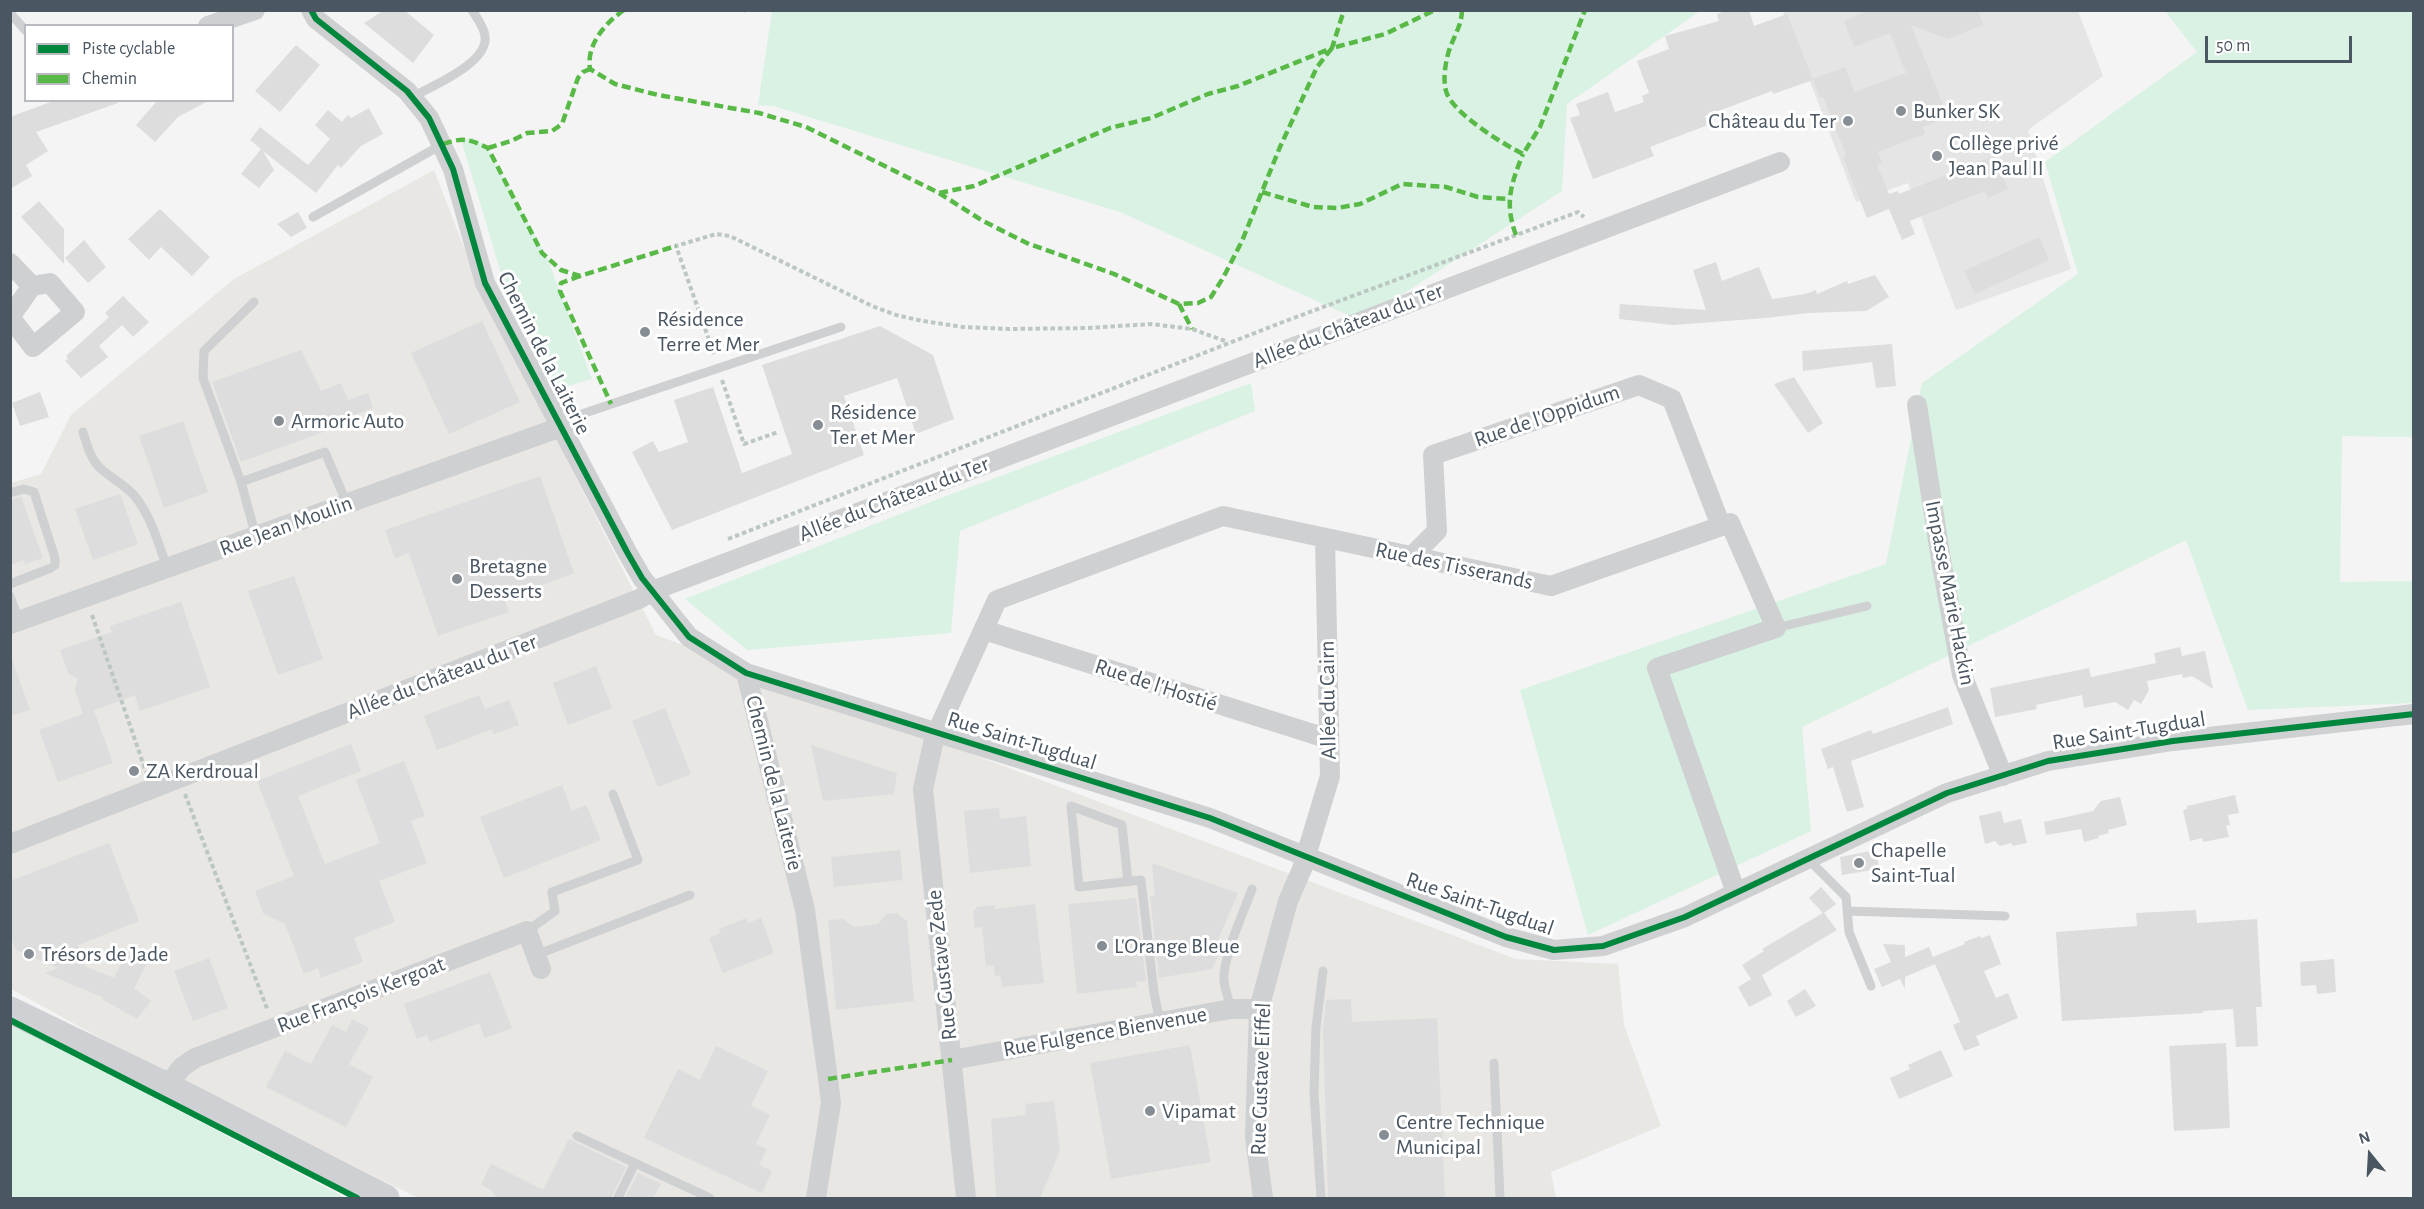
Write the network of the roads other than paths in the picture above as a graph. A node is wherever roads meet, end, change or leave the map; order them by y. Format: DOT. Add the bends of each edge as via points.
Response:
graph roads {
  1 [pos="255,10"];
  2 [pos="310,10"];
  3 [pos="472,10"];
  4 [pos="10,13"];
  5 [pos="214,24"];
  6 [pos="24,29"];
  7 [pos="412,97"];
  8 [pos="443,144"];
  9 [pos="1780,162"];
  10 [pos="313,217"];
  11 [pos="10,263"];
  12 [pos="32,286"];
  13 [pos="254,302"];
  14 [pos="10,317"];
  15 [pos="841,327"];
  16 [pos="1917,405"];
  17 [pos="560,425"];
  18 [pos="82,432"];
  19 [pos="242,482"];
  20 [pos="10,493"];
  21 [pos="347,504"];
  22 [pos="1721,526"];
  23 [pos="256,537"];
  24 [pos="1325,538"];
  25 [pos="1412,557"];
  26 [pos="167,568"];
  27 [pos="10,584"];
  28 [pos="652,591"];
  29 [pos="10,596"];
  30 [pos="1867,606"];
  31 [pos="15,622"];
  32 [pos="1776,627"];
  33 [pos="984,630"];
  34 [pos="746,673"];
  35 [pos="2414,714"];
  36 [pos="937,733"];
  37 [pos="1329,740"];
  38 [pos="2003,776"];
  39 [pos="613,794"];
  40 [pos="10,844"];
  41 [pos="1306,858"];
  42 [pos="1808,859"];
  43 [pos="1128,882"];
  44 [pos="1252,889"];
  45 [pos="1736,893"];
  46 [pos="690,895"];
  47 [pos="1847,910"];
  48 [pos="2005,916"];
  49 [pos="527,931"];
  50 [pos="538,962"];
  51 [pos="1323,971"];
  52 [pos="1871,986"];
  53 [pos="1231,1009"];
  54 [pos="1259,1009"];
  55 [pos="10,1010"];
  56 [pos="1160,1022"];
  57 [pos="952,1060"];
  58 [pos="1494,1063"];
  59 [pos="167,1086"];
  60 [pos="577,1136"];
  61 [pos="635,1163"];
  62 [pos="386,1198"];
  63 [pos="618,1198"];
  64 [pos="711,1198"];
  65 [pos="816,1198"];
  66 [pos="966,1198"];
  67 [pos="1263,1198"];
  68 [pos="1321,1198"];
  69 [pos="1500,1198"];
  1 -- 5 [label="street"];
  2 -- 7 [label="street, Chemin de la Laiterie"];
  3 -- 7 [label="lane" via="485,37 484,50 468,66"];
  4 -- 6 [label="lane"];
  7 -- 8 [label="street, Chemin de la Laiterie"];
  8 -- 10 [label="lane"];
  8 -- 17 [label="street, Chemin de la Laiterie" via="485,283"];
  9 -- 28 [label="street, Allée du Château du Ter"];
  11 -- 12 [label="street"];
  12 -- 14 [label="street"];
  12 -- 14 [label="street" via="50,283 75,312 33,347"];
  13 -- 19 [label="lane" via="204,351 203,378"];
  15 -- 17 [label="lane"];
  16 -- 38 [label="street, Impasse Marie Hackin" via="1962,675"];
  17 -- 21 [label="street, Rue Jean Moulin"];
  17 -- 28 [label="street, Chemin de la Laiterie"];
  18 -- 26 [label="lane" via="94,462 138,500"];
  19 -- 21 [label="lane" via="325,452"];
  19 -- 23 [label="lane"];
  20 -- 27 [label="lane" via="24,489 34,492 55,565"];
  21 -- 23 [label="street, Rue Jean Moulin"];
  22 -- 25 [label="street, Rue des Tisserands" via="1551,586"];
  22 -- 25 [label="street, Rue de l'Oppidum" via="1672,399 1639,385 1433,456 1437,531"];
  22 -- 32 [label="street" via="1730,523"];
  23 -- 26 [label="street, Rue Jean Moulin"];
  24 -- 25 [label="street, Rue des Tisserands"];
  24 -- 33 [label="street, Rue des Tisserands" via="1223,516 997,600"];
  24 -- 37 [label="street, Allée du Cairn"];
  26 -- 31 [label="street, Rue Jean Moulin"];
  28 -- 34 [label="street, Chemin de la Laiterie" via="689,637"];
  28 -- 40 [label="street, Allée du Château du Ter"];
  29 -- 31 [label="lane"];
  30 -- 32 [label="lane"];
  32 -- 45 [label="street" via="1657,668"];
  33 -- 36 [label="street, Rue des Tisserands"];
  33 -- 37 [label="street, Rue de l'Hostié"];
  34 -- 36 [label="street, Rue Saint-Tugdual"];
  34 -- 65 [label="street, Chemin de la Laiterie" via="805,910 831,1103"];
  35 -- 38 [label="street, Rue Saint-Tugdual" via="2173,741 2048,761"];
  36 -- 41 [label="street, Rue Saint-Tugdual" via="1210,818"];
  36 -- 57 [label="street, Rue Gustave Zede" via="923,789"];
  37 -- 41 [label="street, Allée du Cairn" via="1330,776"];
  38 -- 42 [label="street, Rue Saint-Tugdual" via="1947,794"];
  39 -- 49 [label="lane" via="638,860 552,892 555,911"];
  41 -- 45 [label="street, Rue Saint-Tugdual" via="1506,937 1554,950 1603,946 1686,917"];
  41 -- 54 [label="street, Rue Gustave Eiffel" via="1288,902"];
  42 -- 45 [label="street, Rue Saint-Tugdual"];
  42 -- 47 [label="lane" via="1846,897"];
  43 -- 43 [label="lane" via="1079,886 1071,806 1122,825"];
  43 -- 56 [label="lane" via="1141,880"];
  44 -- 53 [label="lane" via="1225,972"];
  46 -- 50 [label="lane"];
  47 -- 48 [label="lane"];
  47 -- 52 [label="lane" via="1849,932"];
  49 -- 50 [label="street"];
  49 -- 59 [label="street, Rue François Kergoat" via="195,1058"];
  51 -- 68 [label="lane" via="1314,1093"];
  53 -- 54 [label="street, Rue Fulgence Bienvenue"];
  53 -- 56 [label="street, Rue Fulgence Bienvenue"];
  54 -- 67 [label="street, Rue Gustave Eiffel" via="1255,1138"];
  55 -- 59 [label="main road"];
  56 -- 57 [label="street, Rue Fulgence Bienvenue"];
  57 -- 66 [label="street, Rue Gustave Zede"];
  58 -- 69 [label="lane"];
  59 -- 62 [label="main road"];
  60 -- 61 [label="lane"];
  61 -- 63 [label="lane"];
  61 -- 64 [label="lane"];
}
